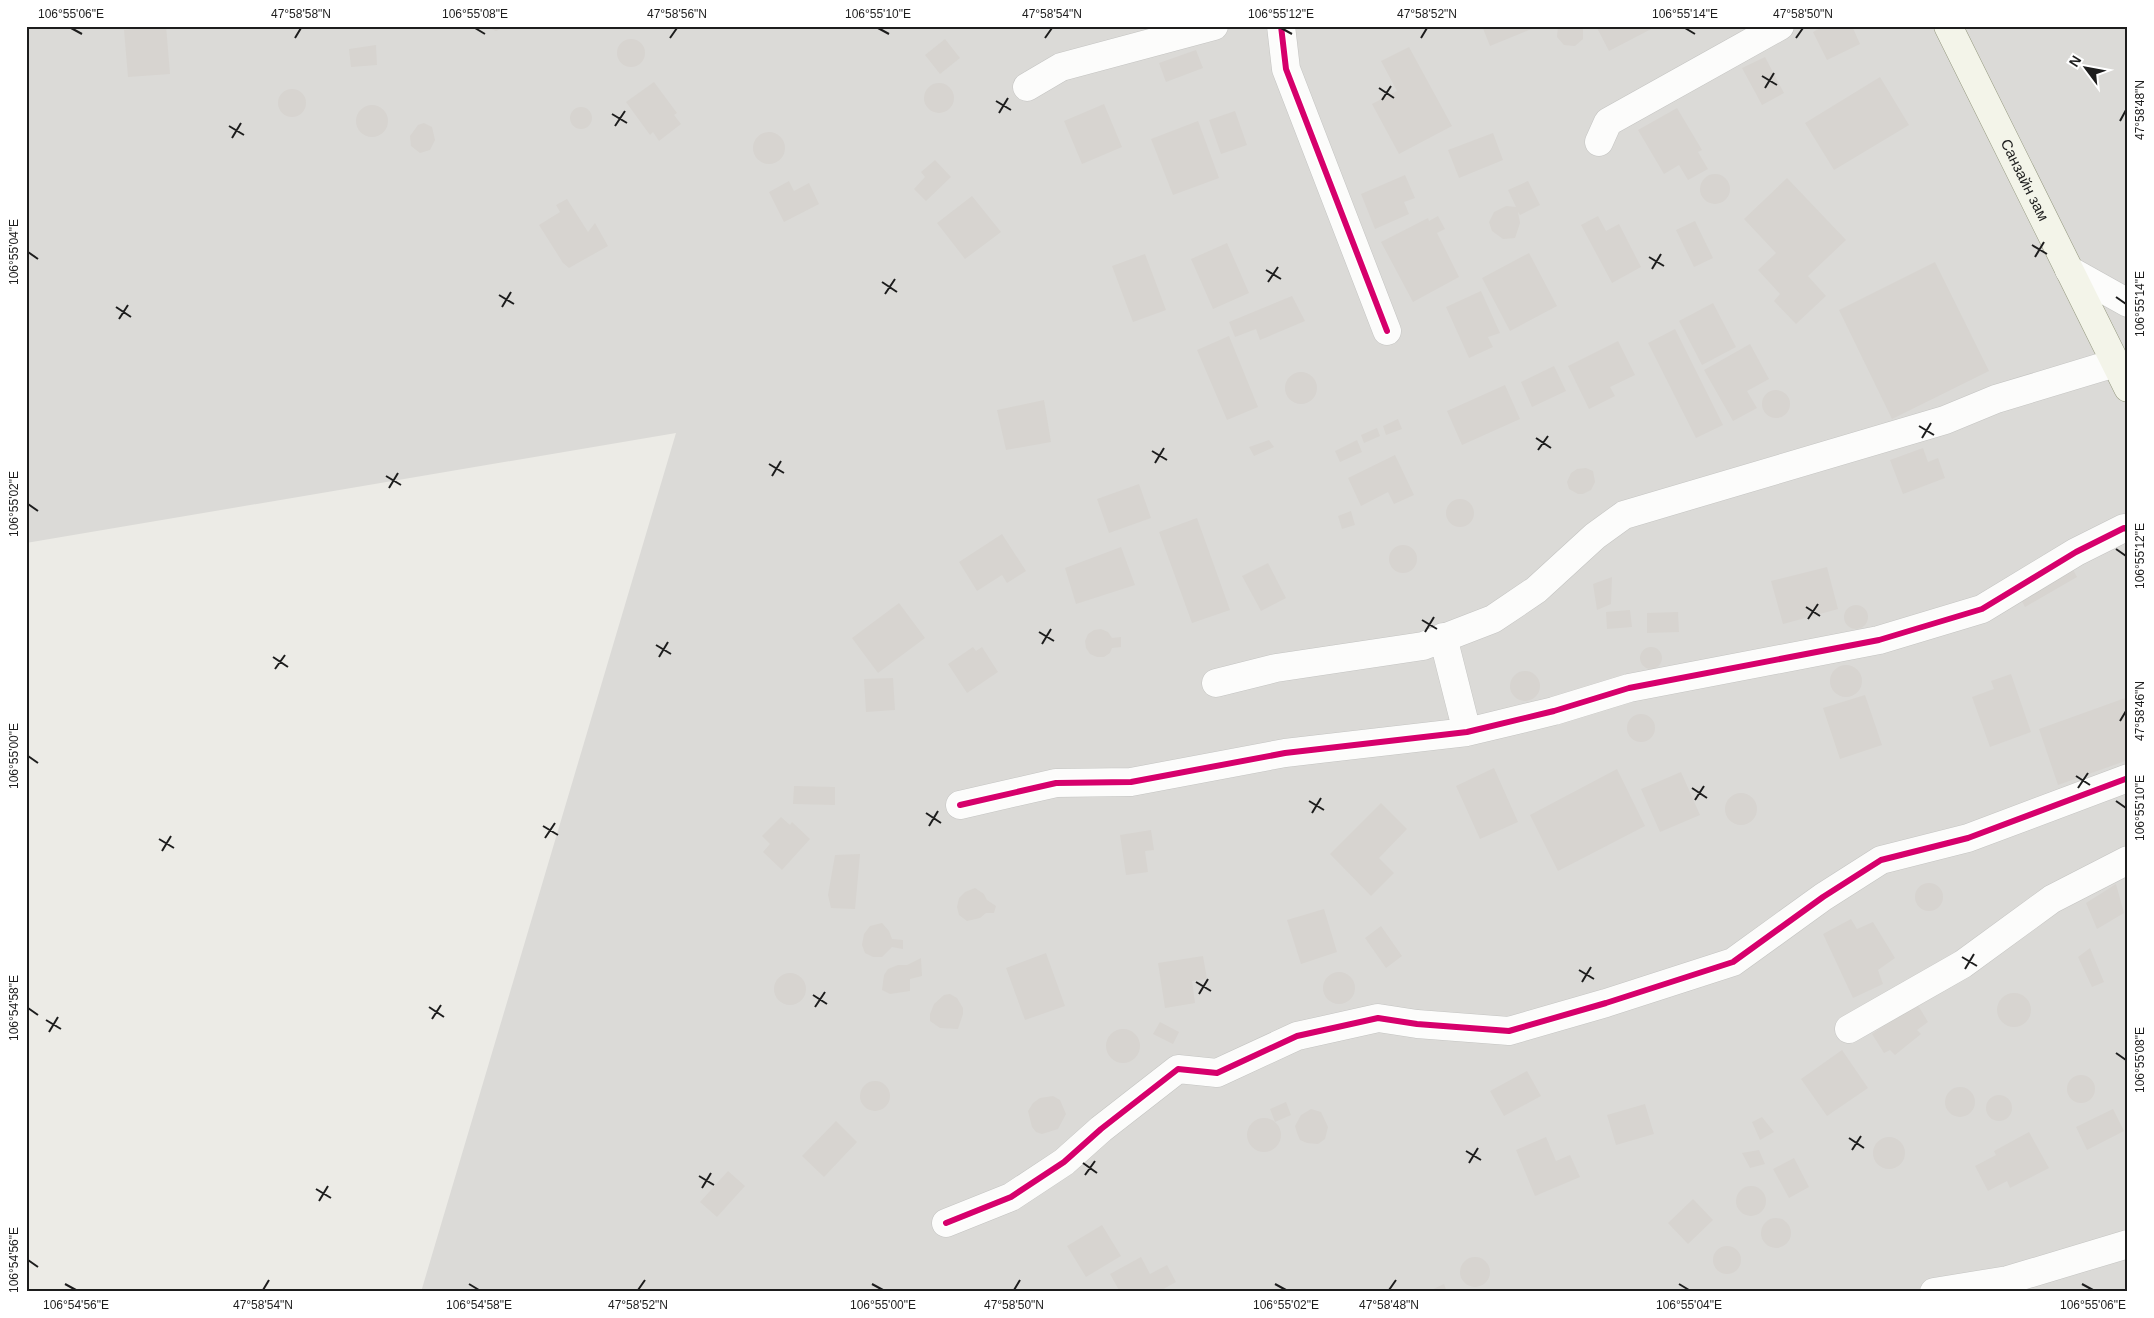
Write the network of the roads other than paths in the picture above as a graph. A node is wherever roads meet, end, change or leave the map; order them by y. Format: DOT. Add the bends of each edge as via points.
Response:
graph roads {
  1 [pos="1214,26"];
  2 [pos="1280,26"];
  3 [pos="1780,26"];
  4 [pos="1948,26"];
  5 [pos="1027,87"];
  6 [pos="1599,142"];
  7 [pos="2069,270"];
  8 [pos="2128,303"];
  9 [pos="1386,331"];
  10 [pos="2115,363"];
  11 [pos="2128,388"];
  12 [pos="2128,529"];
  13 [pos="1443,638"];
  14 [pos="1216,683"];
  15 [pos="1467,732"];
  16 [pos="2128,778"];
  17 [pos="960,805"];
  18 [pos="2128,860"];
  19 [pos="1849,1029"];
  20 [pos="946,1223"];
  21 [pos="2128,1244"];
  22 [pos="1934,1292"];
  1 -- 5 [label="street" via="1061,67"];
  2 -- 9 [label="street" via="1286,69"];
  3 -- 6 [label="street" via="1608,122"];
  4 -- 7 [label="main road, Санзайн зам"];
  7 -- 8 [label="street"];
  7 -- 10 [label="main road, Санзайн зам"];
  10 -- 11 [label="main road, Санзайн зам"];
  10 -- 13 [label="street" via="1996,399 1936,422 1624,514 1529,595 1493,619"];
  12 -- 15 [label="street" via="2124,528 2076,552 1982,609 1879,640 1630,688"];
  13 -- 14 [label="street" via="1423,646 1276,668"];
  13 -- 15 [label="street"];
  15 -- 17 [label="street" via="1286,753 1131,782 1056,783"];
  16 -- 20 [label="street" via="1968,838 1881,860 1733,962 1606,1003 1509,1031 1378,1018 1297,1036 1217,1073 1178,1069 1064,1162 1011,1198"];
  18 -- 19 [label="street" via="2052,899 1964,964"];
  21 -- 22 [label="street" via="2008,1280"];
}
